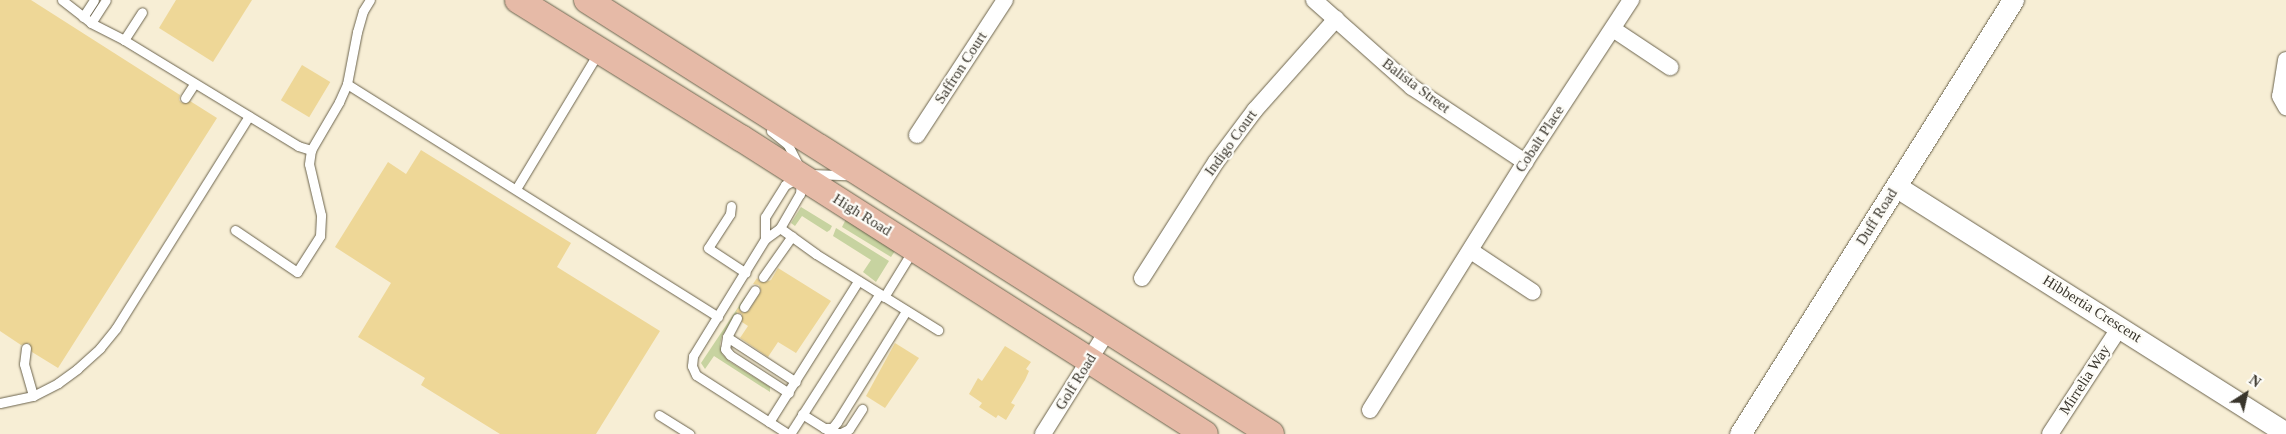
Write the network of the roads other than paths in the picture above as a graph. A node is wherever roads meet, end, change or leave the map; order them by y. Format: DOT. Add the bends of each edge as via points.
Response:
graph roads {
  1 [pos="62,0"];
  2 [pos="94,0"];
  3 [pos="106,0"];
  4 [pos="370,0"];
  5 [pos="518,0"];
  6 [pos="587,0"];
  7 [pos="1005,0"];
  8 [pos="1314,0"];
  9 [pos="1631,0"];
  10 [pos="2013,0"];
  11 [pos="142,12"];
  12 [pos="83,17"];
  13 [pos="1336,19"];
  14 [pos="91,23"];
  15 [pos="1612,30"];
  16 [pos="124,40"];
  17 [pos="600,50"];
  18 [pos="2286,60"];
  19 [pos="1670,67"];
  20 [pos="194,84"];
  21 [pos="347,84"];
  22 [pos="724,86"];
  23 [pos="185,98"];
  24 [pos="2286,107"];
  25 [pos="250,116"];
  26 [pos="917,136"];
  27 [pos="311,150"];
  28 [pos="1525,162"];
  29 [pos="867,176"];
  30 [pos="802,177"];
  31 [pos="1897,187"];
  32 [pos="516,189"];
  33 [pos="731,206"];
  34 [pos="780,228"];
  35 [pos="234,230"];
  36 [pos="792,236"];
  37 [pos="765,239"];
  38 [pos="914,248"];
  39 [pos="1471,251"];
  40 [pos="752,263"];
  41 [pos="746,273"];
  42 [pos="1142,278"];
  43 [pos="858,281"];
  44 [pos="755,290"];
  45 [pos="1533,292"];
  46 [pos="882,296"];
  47 [pos="744,307"];
  48 [pos="906,311"];
  49 [pos="718,317"];
  50 [pos="737,318"];
  51 [pos="2120,327"];
  52 [pos="938,330"];
  53 [pos="1108,330"];
  54 [pos="727,337"];
  55 [pos="26,348"];
  56 [pos="1088,361"];
  57 [pos="796,382"];
  58 [pos="789,393"];
  59 [pos="33,396"];
  60 [pos="0,403"];
  61 [pos="862,409"];
  62 [pos="1370,410"];
  63 [pos="802,414"];
  64 [pos="659,415"];
  65 [pos="770,422"];
  66 [pos="824,428"];
  67 [pos="2286,433"];
  68 [pos="689,434"];
  69 [pos="789,434"];
  70 [pos="1043,434"];
  71 [pos="1205,434"];
  72 [pos="1271,434"];
  73 [pos="1740,434"];
  74 [pos="2050,434"];
  1 -- 12 [label="lane"];
  2 -- 12 [label="lane"];
  3 -- 14 [label="lane"];
  4 -- 21 [label="lane" via="363,11 361,33"];
  5 -- 17 [label="main road, High Road"];
  6 -- 22 [label="main road"];
  7 -- 26 [label="street, Saffron Court"];
  8 -- 13 [label="street, Balista Street"];
  9 -- 15 [label="street, Cobalt Place"];
  10 -- 31 [label="street, Duff Road"];
  11 -- 16 [label="lane"];
  12 -- 14 [label="lane"];
  13 -- 28 [label="street, Balista Street" via="1412,87"];
  13 -- 42 [label="street, Indigo Court" via="1255,110 1216,162"];
  14 -- 16 [label="lane"];
  15 -- 19 [label="street"];
  15 -- 28 [label="street, Cobalt Place"];
  16 -- 20 [label="lane"];
  17 -- 30 [label="main road, High Road"];
  17 -- 32 [label="lane"];
  18 -- 24 [label="street" via="2280,96"];
  20 -- 23 [label="lane"];
  20 -- 25 [label="lane"];
  21 -- 27 [label="lane"];
  21 -- 32 [label="lane"];
  22 -- 29 [label="main road"];
  22 -- 30 [label="lane" via="788,145 799,163"];
  25 -- 27 [label="lane" via="298,146"];
  25 -- 59 [label="lane" via="116,328 78,369"];
  27 -- 35 [label="lane" via="309,164 321,215 320,236 297,272"];
  28 -- 39 [label="street, Cobalt Place"];
  29 -- 30 [label="lane" via="814,173"];
  29 -- 53 [label="main road"];
  30 -- 34 [label="lane" via="800,194"];
  30 -- 37 [label="lane" via="785,185 765,217"];
  30 -- 38 [label="main road, High Road"];
  31 -- 51 [label="street, Hibbertia Crescent"];
  31 -- 73 [label="street, Duff Road"];
  32 -- 49 [label="lane"];
  33 -- 41 [label="lane" via="730,214 708,248"];
  34 -- 36 [label="lane"];
  34 -- 37 [label="lane"];
  36 -- 40 [label="lane" via="765,275"];
  36 -- 43 [label="lane"];
  37 -- 40 [label="lane"];
  38 -- 46 [label="lane"];
  38 -- 56 [label="main road, High Road"];
  39 -- 45 [label="street"];
  39 -- 62 [label="street, Cobalt Place"];
  40 -- 41 [label="lane"];
  41 -- 49 [label="lane"];
  43 -- 46 [label="lane"];
  43 -- 57 [label="lane"];
  44 -- 47 [label="lane"];
  46 -- 48 [label="lane"];
  46 -- 63 [label="lane"];
  48 -- 52 [label="lane"];
  48 -- 66 [label="lane" via="837,422 832,428"];
  49 -- 65 [label="lane" via="693,356 692,366 696,375"];
  50 -- 54 [label="lane"];
  51 -- 67 [label="street, Hibbertia Crescent"];
  51 -- 74 [label="street, Mirrelia Way"];
  53 -- 56 [label="street, Golf Road"];
  53 -- 72 [label="main road"];
  54 -- 57 [label="lane"];
  54 -- 58 [label="lane" via="725,348 730,355"];
  55 -- 59 [label="lane" via="24,364"];
  56 -- 70 [label="street, Golf Road"];
  56 -- 71 [label="main road, High Road"];
  57 -- 58 [label="lane"];
  58 -- 65 [label="lane"];
  59 -- 60 [label="lane"];
  61 -- 66 [label="lane" via="849,429 832,433"];
  63 -- 66 [label="lane"];
  63 -- 69 [label="lane"];
  64 -- 68 [label="lane"];
  65 -- 69 [label="lane"];
}
